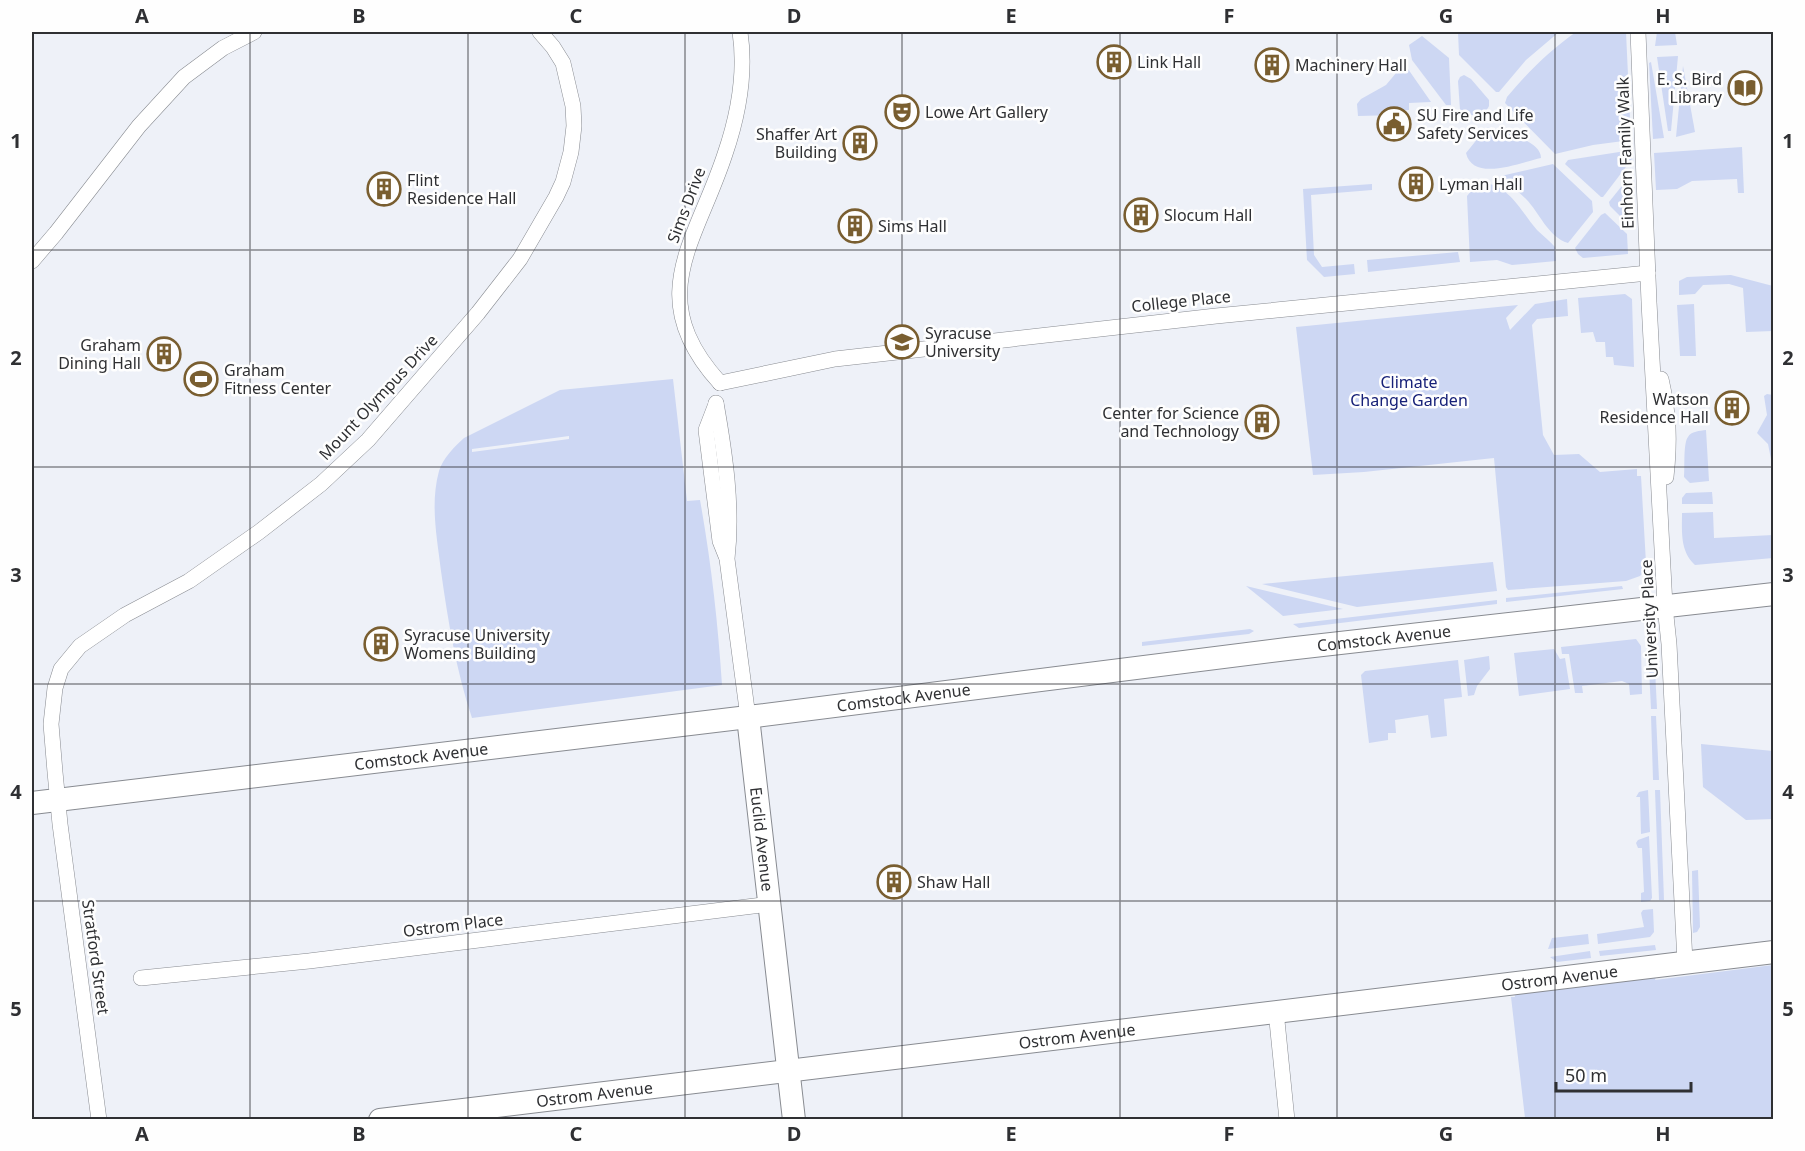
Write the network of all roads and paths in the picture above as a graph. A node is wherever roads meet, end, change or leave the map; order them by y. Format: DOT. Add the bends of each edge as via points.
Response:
graph roads {
  1 [pos="254,32"];
  2 [pos="540,32"];
  3 [pos="740,32"];
  4 [pos="1638,32"];
  5 [pos="32,261"];
  6 [pos="1648,273"];
  7 [pos="720,383"];
  8 [pos="1773,594"];
  9 [pos="1665,606"];
  10 [pos="748,717"];
  11 [pos="57,800"];
  12 [pos="32,803"];
  13 [pos="770,904"];
  14 [pos="1773,952"];
  15 [pos="1685,962"];
  16 [pos="141,978"];
  17 [pos="1276,1011"];
  18 [pos="789,1071"];
  19 [pos="99,1119"];
  20 [pos="380,1119"];
  21 [pos="794,1119"];
  22 [pos="1287,1119"];
  1 -- 5 [label="street" via="223,48 184,77 139,126"];
  2 -- 11 [label="street, Mount Olympus Drive" via="563,63 574,126 563,182 520,259 368,440 321,484 189,581 125,615 80,646 61,669 55,688 51,724"];
  3 -- 7 [label="street, Sims Drive" via="742,74 737,108 725,154 680,274 683,323 703,364"];
  4 -- 6 [label="street, Einhorn Family Walk"];
  6 -- 7 [label="street, College Place" via="835,358"];
  6 -- 9 [label="street, University Place"];
  7 -- 10 [label="street, Euclid Avenue" via="716,403 724,445 730,533 727,559"];
  8 -- 9 [label="street, Comstock Avenue"];
  9 -- 10 [label="street, Comstock Avenue" via="1086,673"];
  9 -- 15 [label="street, University Place"];
  10 -- 11 [label="street, Comstock Avenue"];
  10 -- 13 [label="street, Euclid Avenue"];
  11 -- 12 [label="street, Comstock Avenue"];
  11 -- 19 [label="street, Stratford Street"];
  13 -- 16 [label="street, Ostrom Place"];
  13 -- 18 [label="street, Euclid Avenue"];
  14 -- 15 [label="street, Ostrom Avenue"];
  15 -- 17 [label="street, Ostrom Avenue"];
  17 -- 18 [label="street, Ostrom Avenue"];
  17 -- 22 [label="street"];
  18 -- 20 [label="street, Ostrom Avenue"];
  18 -- 21 [label="street, Euclid Avenue"];
}
